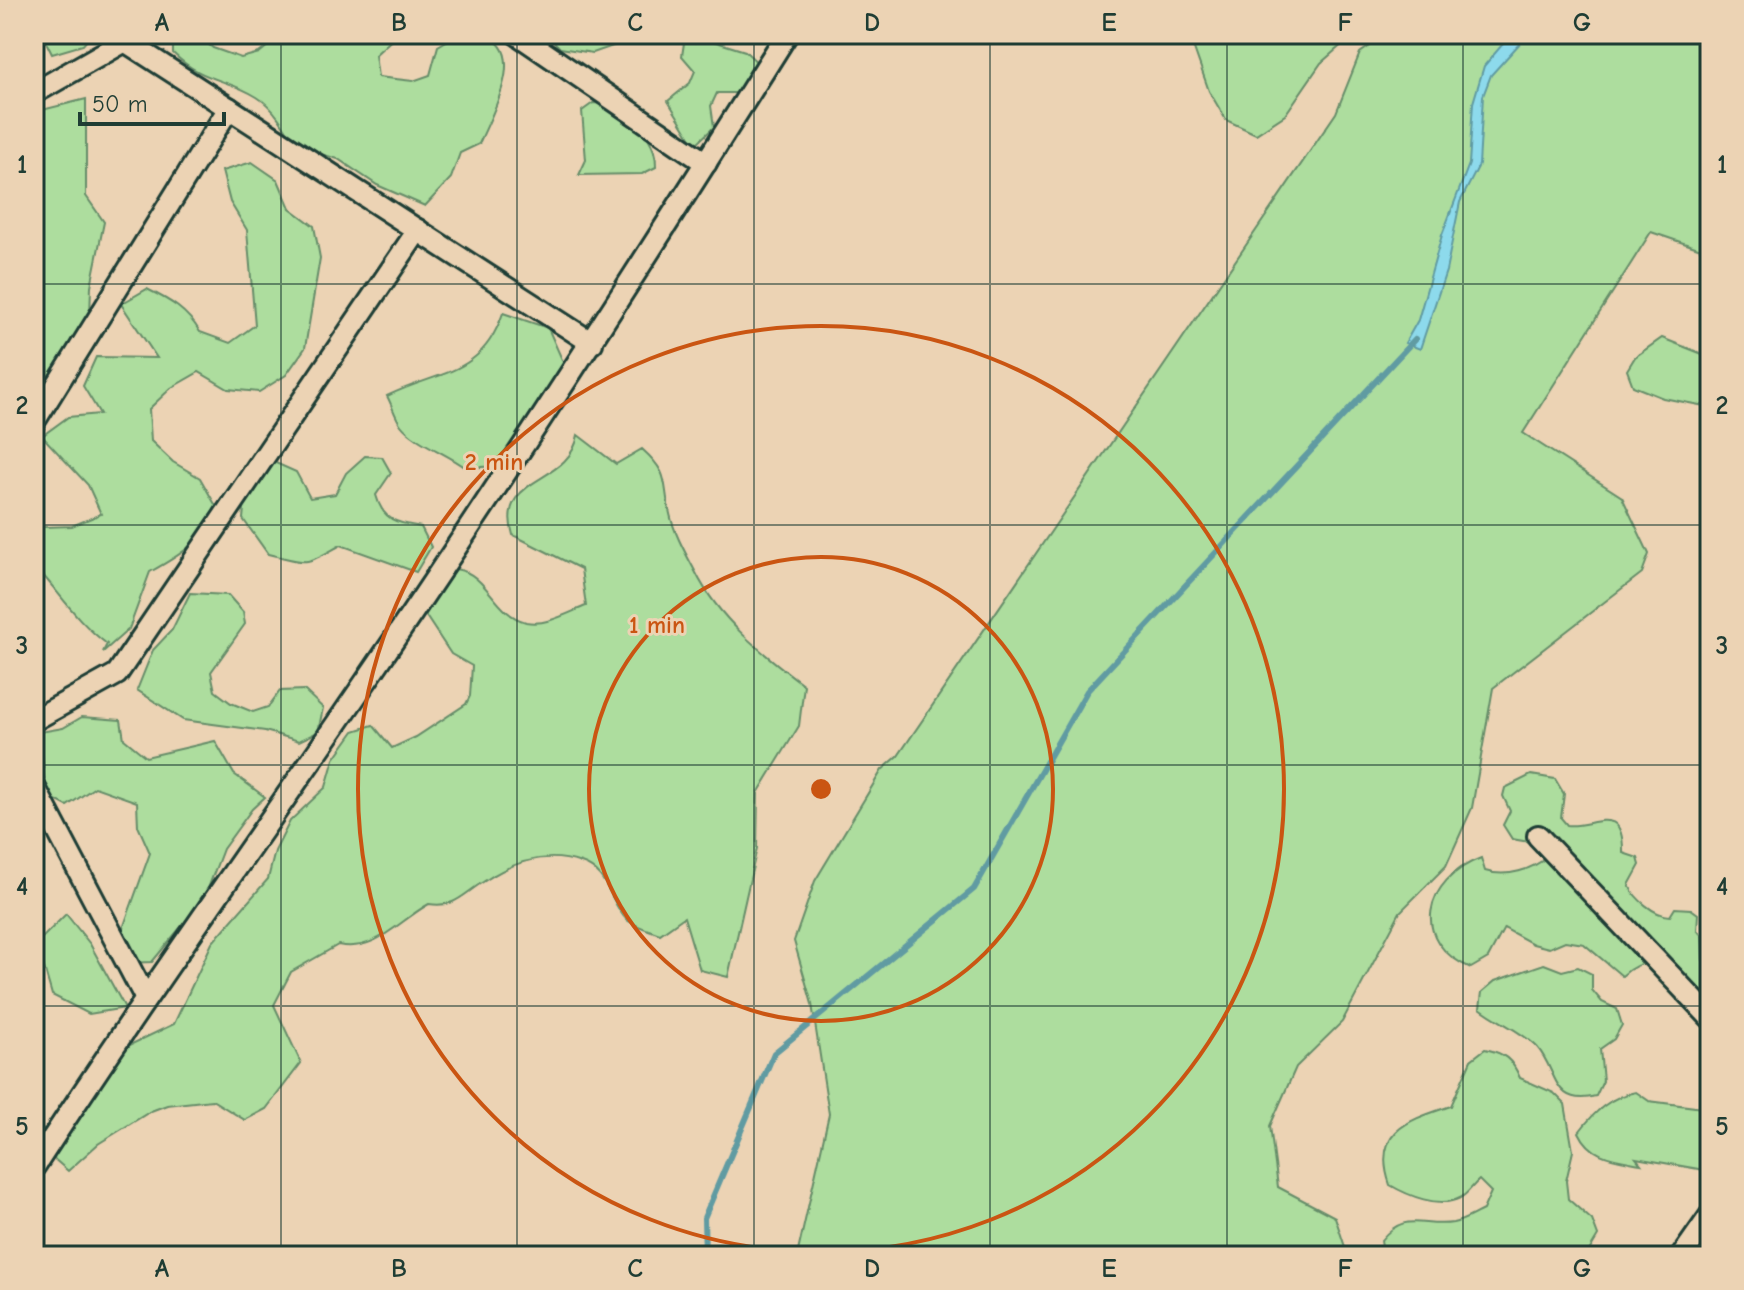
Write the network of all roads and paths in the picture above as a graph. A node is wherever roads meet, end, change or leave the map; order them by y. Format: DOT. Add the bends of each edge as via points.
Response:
graph roads {
  1 [pos="517,34"];
  2 [pos="787,34"];
  3 [pos="128,38"];
  4 [pos="34,93"];
  5 [pos="229,108"];
  6 [pos="706,163"];
  7 [pos="418,230"];
  8 [pos="592,343"];
  9 [pos="34,422"];
  10 [pos="34,720"];
  11 [pos="34,786"];
  12 [pos="1538,836"];
  13 [pos="145,997"];
  14 [pos="1710,1017"];
  15 [pos="34,1167"];
  16 [pos="1710,1216"];
  17 [pos="1682,1256"];
  1 -- 6 [label="street"];
  2 -- 6 [label="street"];
  3 -- 4 [label="street"];
  3 -- 5 [label="street"];
  5 -- 7 [label="street"];
  5 -- 9 [label="street"];
  6 -- 8 [label="street"];
  7 -- 8 [label="street"];
  7 -- 10 [label="street" via="117,674"];
  8 -- 13 [label="street"];
  11 -- 13 [label="street"];
  12 -- 14 [label="street"];
  13 -- 15 [label="street"];
  16 -- 17 [label="street"];
}
